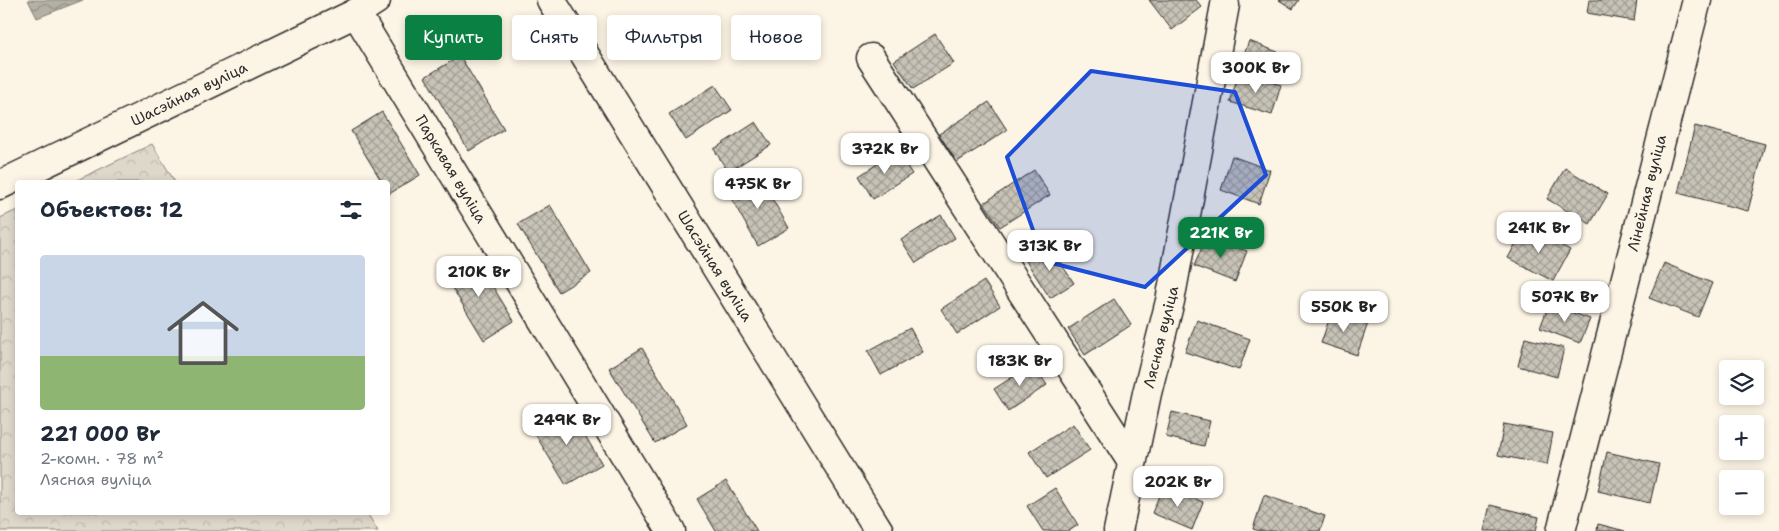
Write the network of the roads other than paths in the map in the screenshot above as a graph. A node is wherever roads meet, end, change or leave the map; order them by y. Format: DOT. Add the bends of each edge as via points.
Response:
graph roads {
  1 [pos="551,0"];
  2 [pos="1697,0"];
  3 [pos="1225,5"];
  4 [pos="366,6"];
  5 [pos="871,58"];
  6 [pos="0,185"];
  7 [pos="1132,462"];
  8 [pos="671,531"];
  9 [pos="879,531"];
  10 [pos="1118,531"];
  11 [pos="1561,531"];
  1 -- 9 [label="street, Шасэйная вуліца"];
  2 -- 11 [label="street, Лінейная вуліца"];
  3 -- 7 [label="street, Лясная вуліца" via="1170,301"];
  4 -- 6 [label="street, Шасэйная вуліца"];
  4 -- 8 [label="street, Паркавая вуліца"];
  5 -- 7 [label="street"];
  7 -- 10 [label="street, Лясная вуліца"];
}
